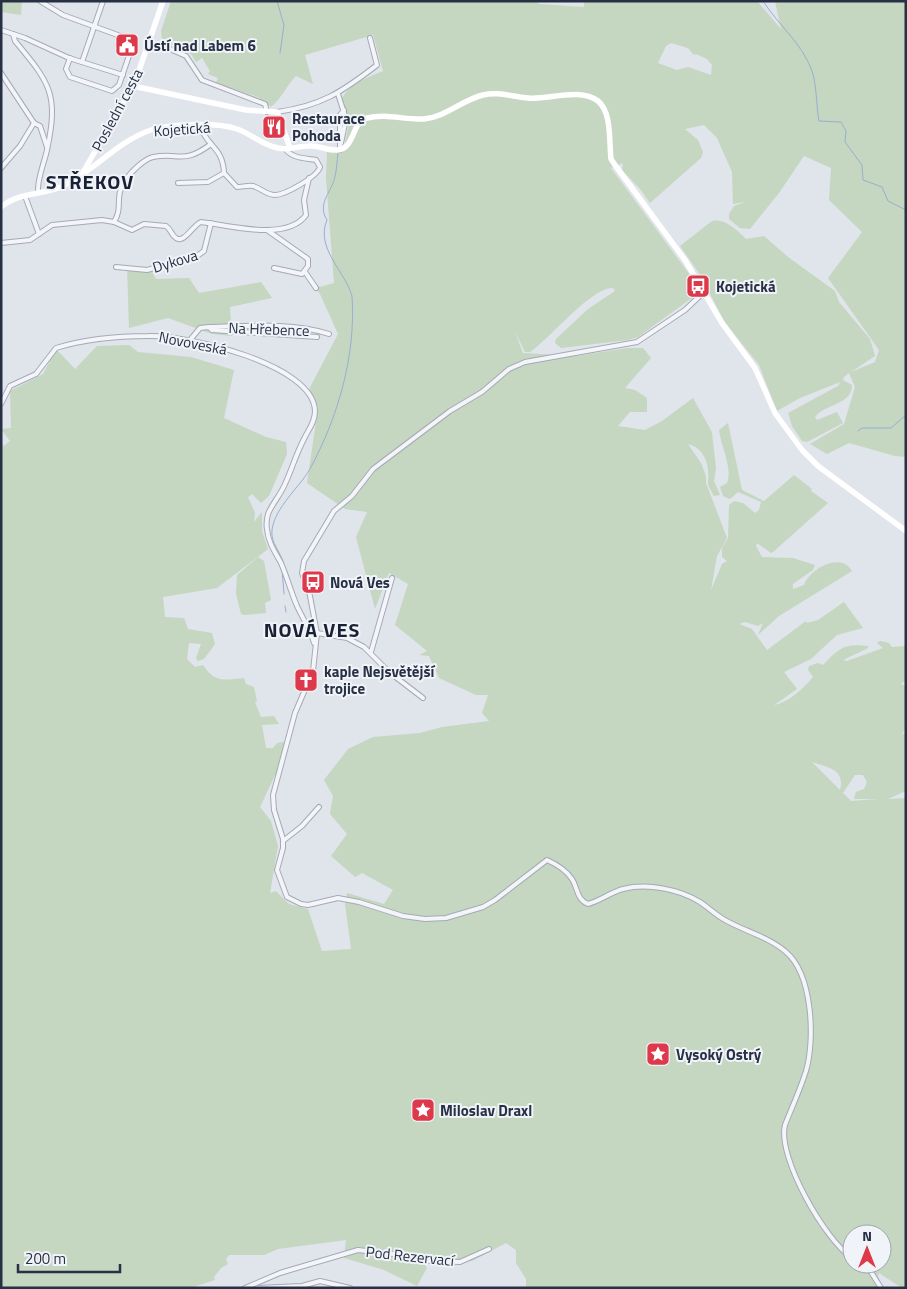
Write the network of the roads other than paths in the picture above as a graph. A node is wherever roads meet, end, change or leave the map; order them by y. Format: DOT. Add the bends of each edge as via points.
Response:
graph roads {
  1 [pos="40,1"];
  2 [pos="103,1"];
  3 [pos="161,2"];
  4 [pos="94,27"];
  5 [pos="1,30"];
  6 [pos="13,34"];
  7 [pos="370,38"];
  8 [pos="163,46"];
  9 [pos="70,58"];
  10 [pos="82,62"];
  11 [pos="1,73"];
  12 [pos="123,75"];
  13 [pos="133,86"];
  14 [pos="338,94"];
  15 [pos="267,112"];
  16 [pos="277,112"];
  17 [pos="34,123"];
  18 [pos="200,126"];
  19 [pos="211,144"];
  20 [pos="344,144"];
  21 [pos="47,148"];
  22 [pos="288,149"];
  23 [pos="1,168"];
  24 [pos="224,173"];
  25 [pos="81,176"];
  26 [pos="309,178"];
  27 [pos="178,183"];
  28 [pos="38,192"];
  29 [pos="24,195"];
  30 [pos="1,207"];
  31 [pos="114,222"];
  32 [pos="211,223"];
  33 [pos="267,230"];
  34 [pos="39,234"];
  35 [pos="1,244"];
  36 [pos="116,267"];
  37 [pos="274,268"];
  38 [pos="305,272"];
  39 [pos="316,288"];
  40 [pos="704,292"];
  41 [pos="209,327"];
  42 [pos="328,334"];
  43 [pos="317,337"];
  44 [pos="190,340"];
  45 [pos="1,404"];
  46 [pos="906,530"];
  47 [pos="392,578"];
  48 [pos="317,633"];
  49 [pos="314,645"];
  50 [pos="370,652"];
  51 [pos="423,698"];
  52 [pos="319,807"];
  53 [pos="283,841"];
  54 [pos="489,1249"];
  55 [pos="842,1251"];
  56 [pos="873,1274"];
  57 [pos="245,1288"];
  58 [pos="257,1288"];
  59 [pos="350,1288"];
  60 [pos="881,1288"];
  1 -- 4 [label="street" via="62,15"];
  2 -- 4 [label="street"];
  3 -- 13 [label="street, Poslední cesta" via="150,44"];
  4 -- 10 [label="street"];
  4 -- 12 [label="street" via="134,41"];
  5 -- 6 [label="street"];
  6 -- 9 [label="street"];
  6 -- 21 [label="street" via="15,41 42,73 51,94"];
  7 -- 14 [label="street" via="377,65"];
  8 -- 15 [label="street" via="186,56 202,80 265,104"];
  9 -- 10 [label="street"];
  9 -- 12 [label="street" via="66,69 70,77 112,91"];
  10 -- 12 [label="street"];
  11 -- 17 [label="street"];
  13 -- 15 [label="street"];
  13 -- 25 [label="street, Poslední cesta"];
  14 -- 16 [label="street" via="309,106"];
  14 -- 20 [label="street" via="346,126"];
  15 -- 16 [label="street"];
  16 -- 22 [label="street"];
  17 -- 21 [label="street" via="40,126"];
  17 -- 23 [label="street"];
  18 -- 19 [label="street"];
  18 -- 22 [label="street, Kojetická" via="237,129 277,148"];
  18 -- 25 [label="street, Kojetická" via="165,127 140,134"];
  19 -- 24 [label="street" via="220,153"];
  19 -- 31 [label="street" via="185,158 155,157 147,160 128,176 118,194 119,213"];
  20 -- 22 [label="street, Kojetická" via="340,150 311,146"];
  20 -- 40 [label="street" via="365,119 395,116 429,118 487,94 593,98 606,112 611,159 685,260"];
  21 -- 28 [label="street"];
  22 -- 26 [label="street" via="288,153 318,162 319,170"];
  24 -- 26 [label="street" via="238,187 253,186 276,195"];
  24 -- 27 [label="street" via="208,182"];
  25 -- 28 [label="street, Kojetická" via="64,186"];
  26 -- 33 [label="street" via="304,218 289,226"];
  28 -- 29 [label="street, Kojetická"];
  29 -- 30 [label="street, Kojetická"];
  29 -- 34 [label="street"];
  31 -- 32 [label="street" via="132,230 144,224 166,226 181,240 196,224"];
  31 -- 34 [label="street" via="102,220 52,225"];
  32 -- 33 [label="street"];
  32 -- 36 [label="street, Dykova" via="204,251 198,256 147,270"];
  33 -- 38 [label="street" via="308,258"];
  34 -- 35 [label="street" via="26,242"];
  37 -- 38 [label="street" via="295,274"];
  38 -- 39 [label="street"];
  40 -- 46 [label="street" via="755,368 775,413 802,450 818,466"];
  40 -- 48 [label="street" via="685,310 637,342 525,362 509,369 482,392 450,411 387,458 330,517 306,556 303,579 309,591"];
  41 -- 42 [label="street, Na Hřebence" via="290,328"];
  41 -- 43 [label="street, Na Hřebence" via="212,330"];
  41 -- 44 [label="street, Na Hřebence" via="200,328"];
  44 -- 45 [label="street, Novoveská" via="150,336 56,348 36,374 10,386"];
  44 -- 49 [label="street, Novoveská" via="235,351 288,374 314,404 312,426 269,513 266,526 270,544 311,631"];
  47 -- 50 [label="street"];
  48 -- 49 [label="street"];
  48 -- 50 [label="street" via="347,638"];
  49 -- 53 [label="street" via="313,671 295,713 274,785 274,805"];
  50 -- 51 [label="street" via="389,672"];
  52 -- 53 [label="street"];
  53 -- 55 [label="street" via="277,870 280,881 287,897 301,904 338,898 403,916 434,919 464,914 509,890 547,860 564,870 572,879 578,897 588,904 622,889 657,887 690,897 724,920 777,946 792,960 805,986 809,1004 809,1057 785,1125 785,1144 805,1198"];
  54 -- 57 [label="street, Pod Rezervací" via="460,1262 430,1261 358,1250 280,1273"];
  56 -- 60 [label="street"];
  58 -- 59 [label="street" via="302,1286 320,1280"];
}
